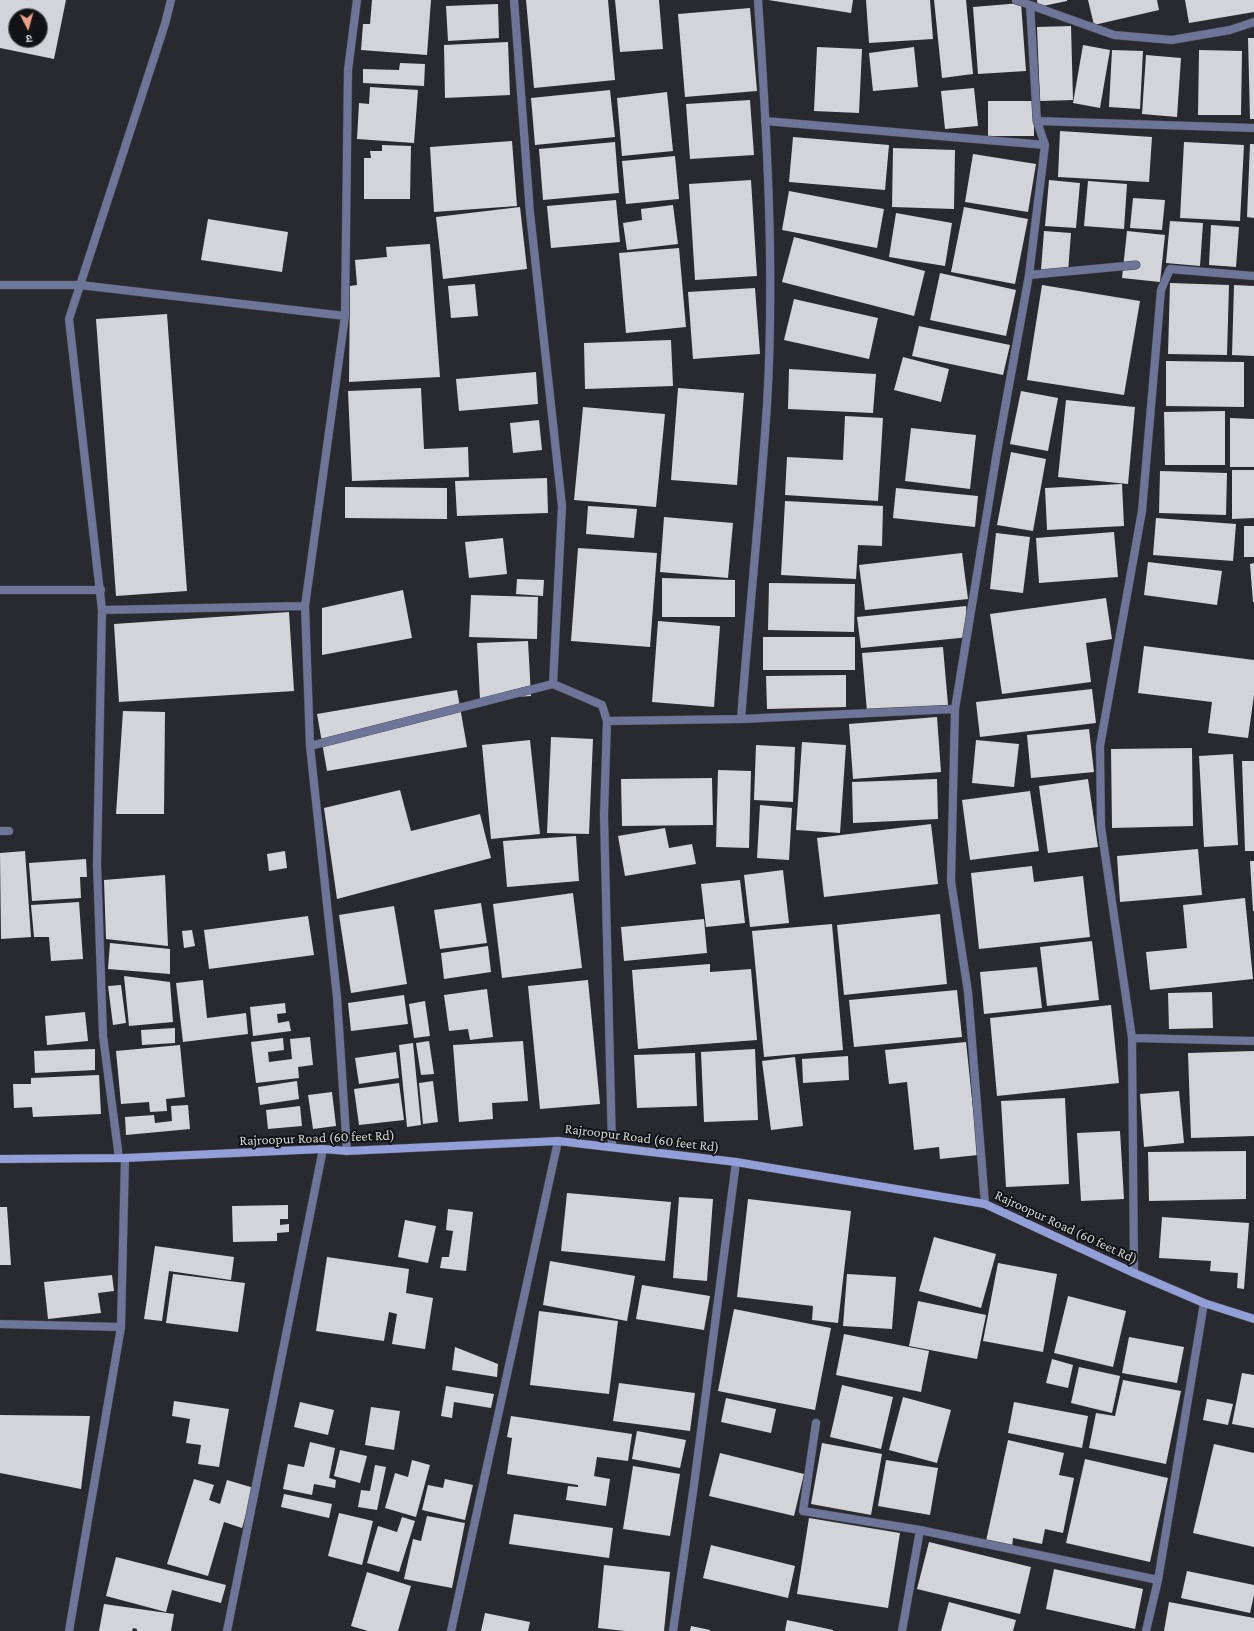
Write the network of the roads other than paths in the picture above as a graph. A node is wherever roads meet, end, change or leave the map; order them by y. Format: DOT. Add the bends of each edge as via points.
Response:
graph roads {
  1 [pos="171,0"];
  2 [pos="357,0"];
  3 [pos="514,0"];
  4 [pos="758,0"];
  5 [pos="1016,0"];
  6 [pos="1030,5"];
  7 [pos="1254,22"];
  8 [pos="765,120"];
  9 [pos="1037,121"];
  10 [pos="1254,128"];
  11 [pos="1045,145"];
  12 [pos="1136,265"];
  13 [pos="1029,275"];
  14 [pos="1254,276"];
  15 [pos="80,284"];
  16 [pos="0,285"];
  17 [pos="344,316"];
  18 [pos="0,590"];
  19 [pos="101,590"];
  20 [pos="305,606"];
  21 [pos="102,610"];
  22 [pos="552,684"];
  23 [pos="955,710"];
  24 [pos="741,719"];
  25 [pos="607,721"];
  26 [pos="310,746"];
  27 [pos="0,831"];
  28 [pos="9,831"];
  29 [pos="1132,1038"];
  30 [pos="1254,1041"];
  31 [pos="558,1141"];
  32 [pos="612,1147"];
  33 [pos="323,1149"];
  34 [pos="347,1151"];
  35 [pos="122,1158"];
  36 [pos="0,1159"];
  37 [pos="736,1162"];
  38 [pos="985,1204"];
  39 [pos="1134,1273"];
  40 [pos="1204,1303"];
  41 [pos="1254,1319"];
  42 [pos="0,1324"];
  43 [pos="121,1327"];
  44 [pos="816,1423"];
  45 [pos="920,1530"];
  46 [pos="1158,1580"];
  47 [pos="69,1631"];
  48 [pos="227,1631"];
  49 [pos="451,1631"];
  50 [pos="673,1631"];
  51 [pos="902,1631"];
  52 [pos="1146,1631"];
  1 -- 15 [label="street"];
  2 -- 17 [label="street" via="348,70"];
  3 -- 22 [label="street" via="530,213 562,506"];
  4 -- 8 [label="street"];
  5 -- 6 [label="street"];
  6 -- 7 [label="street" via="1114,35 1172,40 1230,30"];
  6 -- 9 [label="street"];
  8 -- 11 [label="street"];
  8 -- 24 [label="street" via="770,250 767,404"];
  9 -- 10 [label="street"];
  9 -- 11 [label="street"];
  11 -- 13 [label="street"];
  12 -- 13 [label="street"];
  13 -- 23 [label="street" via="998,445"];
  14 -- 29 [label="street" via="1170,269 1161,290 1142,511 1100,746 1101,827"];
  15 -- 16 [label="street"];
  15 -- 17 [label="street"];
  15 -- 19 [label="street" via="69,318"];
  17 -- 20 [label="street"];
  18 -- 19 [label="street"];
  19 -- 21 [label="street"];
  20 -- 21 [label="street"];
  20 -- 26 [label="street"];
  21 -- 35 [label="street" via="97,864 103,1036"];
  22 -- 25 [label="street" via="602,705"];
  22 -- 26 [label="street"];
  23 -- 24 [label="street"];
  23 -- 38 [label="street" via="951,881 968,992"];
  24 -- 25 [label="street"];
  25 -- 32 [label="street" via="604,815"];
  26 -- 34 [label="street" via="337,997"];
  27 -- 28 [label="street"];
  29 -- 30 [label="street"];
  29 -- 39 [label="street"];
  31 -- 32 [label="main road, Rajroopur Road (60 feet Rd)"];
  31 -- 34 [label="main road, Rajroopur Road (60 feet Rd)"];
  31 -- 49 [label="street"];
  32 -- 37 [label="main road, Rajroopur Road (60 feet Rd)"];
  33 -- 34 [label="main road, Rajroopur Road (60 feet Rd)"];
  33 -- 35 [label="main road, Rajroopur Road (60 feet Rd)"];
  33 -- 48 [label="street"];
  35 -- 36 [label="main road, Rajroopur Road (60 feet Rd)"];
  35 -- 43 [label="street"];
  37 -- 38 [label="main road, Rajroopur Road (60 feet Rd)"];
  37 -- 50 [label="street"];
  38 -- 39 [label="main road, Rajroopur Road (60 feet Rd)"];
  39 -- 40 [label="main road, Rajroopur Road (60 feet Rd)"];
  40 -- 41 [label="main road, Rajroopur Road (60 feet Rd)"];
  40 -- 46 [label="street"];
  42 -- 43 [label="street"];
  43 -- 47 [label="street"];
  44 -- 45 [label="street" via="803,1511"];
  45 -- 46 [label="street"];
  45 -- 51 [label="street"];
  46 -- 52 [label="street"];
}
